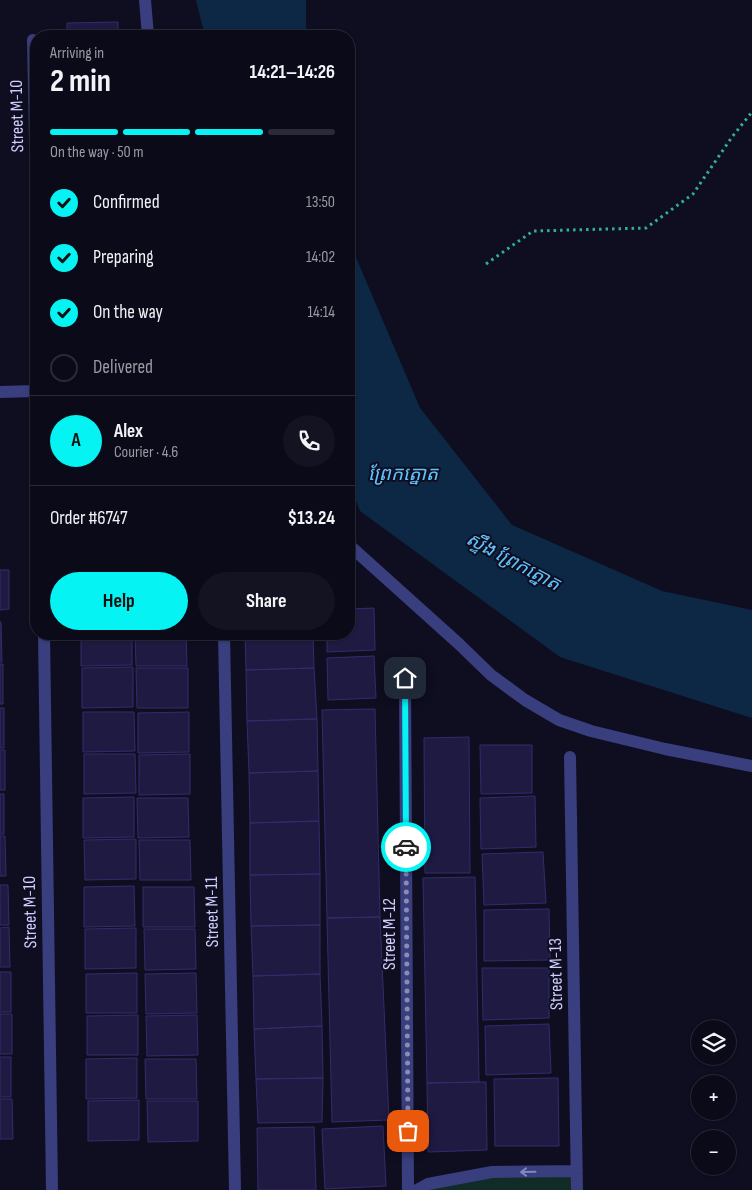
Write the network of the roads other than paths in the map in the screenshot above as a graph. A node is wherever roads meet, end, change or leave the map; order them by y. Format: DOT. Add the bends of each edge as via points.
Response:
graph roads {
  1 [pos="145,0"];
  2 [pos="148,30"];
  3 [pos="30,391"];
  4 [pos="0,392"];
  5 [pos="355,550"];
  6 [pos="44,640"];
  7 [pos="224,640"];
  8 [pos="405,678"];
  9 [pos="570,757"];
  10 [pos="752,766"];
  11 [pos="577,1171"];
  12 [pos="52,1190"];
  13 [pos="235,1190"];
  14 [pos="408,1190"];
  15 [pos="417,1190"];
  16 [pos="577,1190"];
  1 -- 2 [label="street"];
  3 -- 4 [label="street"];
  5 -- 10 [label="street" via="491,676 559,720 665,749"];
  6 -- 12 [label="street, Street M-10"];
  7 -- 13 [label="street, Street M-11"];
  8 -- 14 [label="street, Street M-12"];
  9 -- 11 [label="street, Street M-13"];
  11 -- 15 [label="street, one-way" via="492,1172 428,1184"];
  11 -- 16 [label="street, Street M-13"];
}
